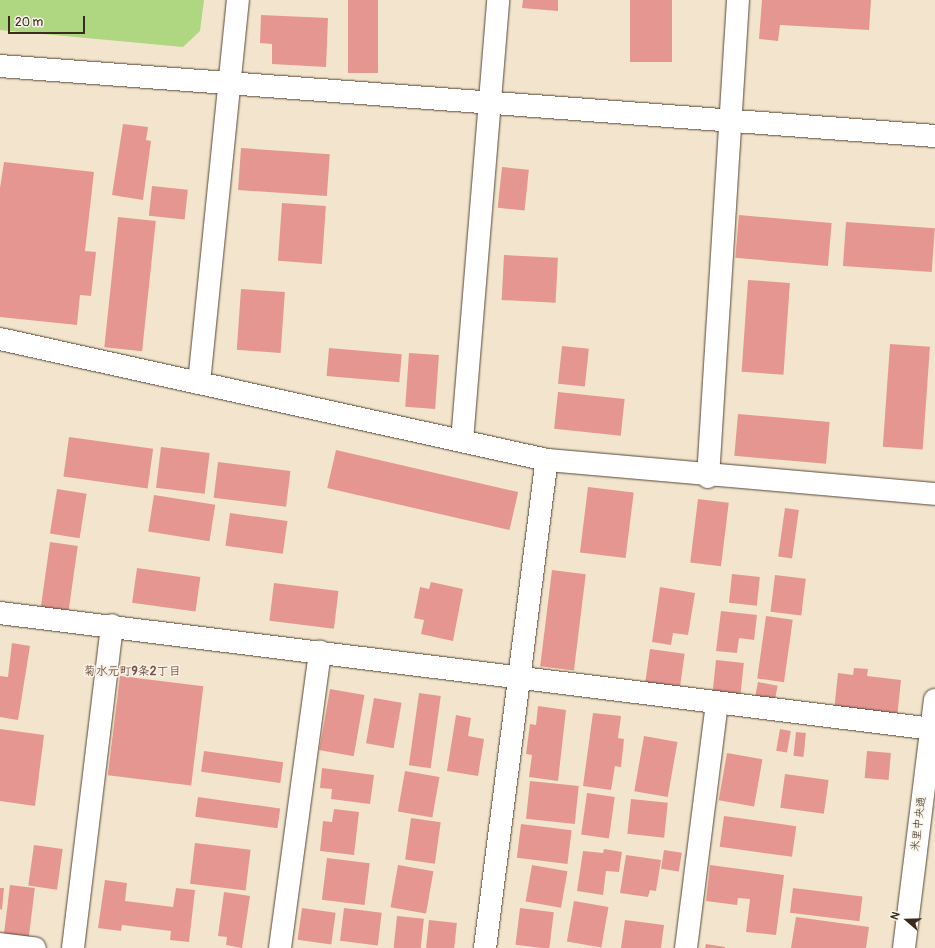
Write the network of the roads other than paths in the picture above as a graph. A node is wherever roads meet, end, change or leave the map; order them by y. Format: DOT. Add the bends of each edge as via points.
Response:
graph roads {
  1 [pos="238,0"];
  2 [pos="498,0"];
  3 [pos="738,0"];
  4 [pos="0,66"];
  5 [pos="229,85"];
  6 [pos="492,101"];
  7 [pos="728,120"];
  8 [pos="935,136"];
  9 [pos="0,339"];
  10 [pos="199,383"];
  11 [pos="462,441"];
  12 [pos="547,460"];
  13 [pos="708,477"];
  14 [pos="935,494"];
  15 [pos="0,613"];
  16 [pos="112,625"];
  17 [pos="320,652"];
  18 [pos="521,679"];
  19 [pos="935,700"];
  20 [pos="718,704"];
  21 [pos="932,729"];
  22 [pos="0,944"];
  23 [pos="35,948"];
  24 [pos="73,948"];
  25 [pos="280,948"];
  26 [pos="485,948"];
  27 [pos="686,948"];
  28 [pos="904,948"];
  1 -- 5 [label="street"];
  2 -- 6 [label="street"];
  3 -- 7 [label="street"];
  4 -- 5 [label="street"];
  5 -- 6 [label="street"];
  5 -- 10 [label="street"];
  6 -- 7 [label="street"];
  6 -- 11 [label="street"];
  7 -- 8 [label="street"];
  7 -- 13 [label="street"];
  9 -- 10 [label="street"];
  10 -- 11 [label="street"];
  11 -- 12 [label="street"];
  12 -- 13 [label="street"];
  12 -- 18 [label="street"];
  13 -- 14 [label="street"];
  15 -- 16 [label="street"];
  16 -- 17 [label="street"];
  16 -- 24 [label="street"];
  17 -- 18 [label="street"];
  17 -- 25 [label="street"];
  18 -- 20 [label="street"];
  18 -- 26 [label="street"];
  19 -- 21 [label="street, 米里中央通"];
  20 -- 21 [label="street"];
  20 -- 27 [label="street"];
  21 -- 28 [label="street, 米里中央通"];
  22 -- 23 [label="street"];
}
